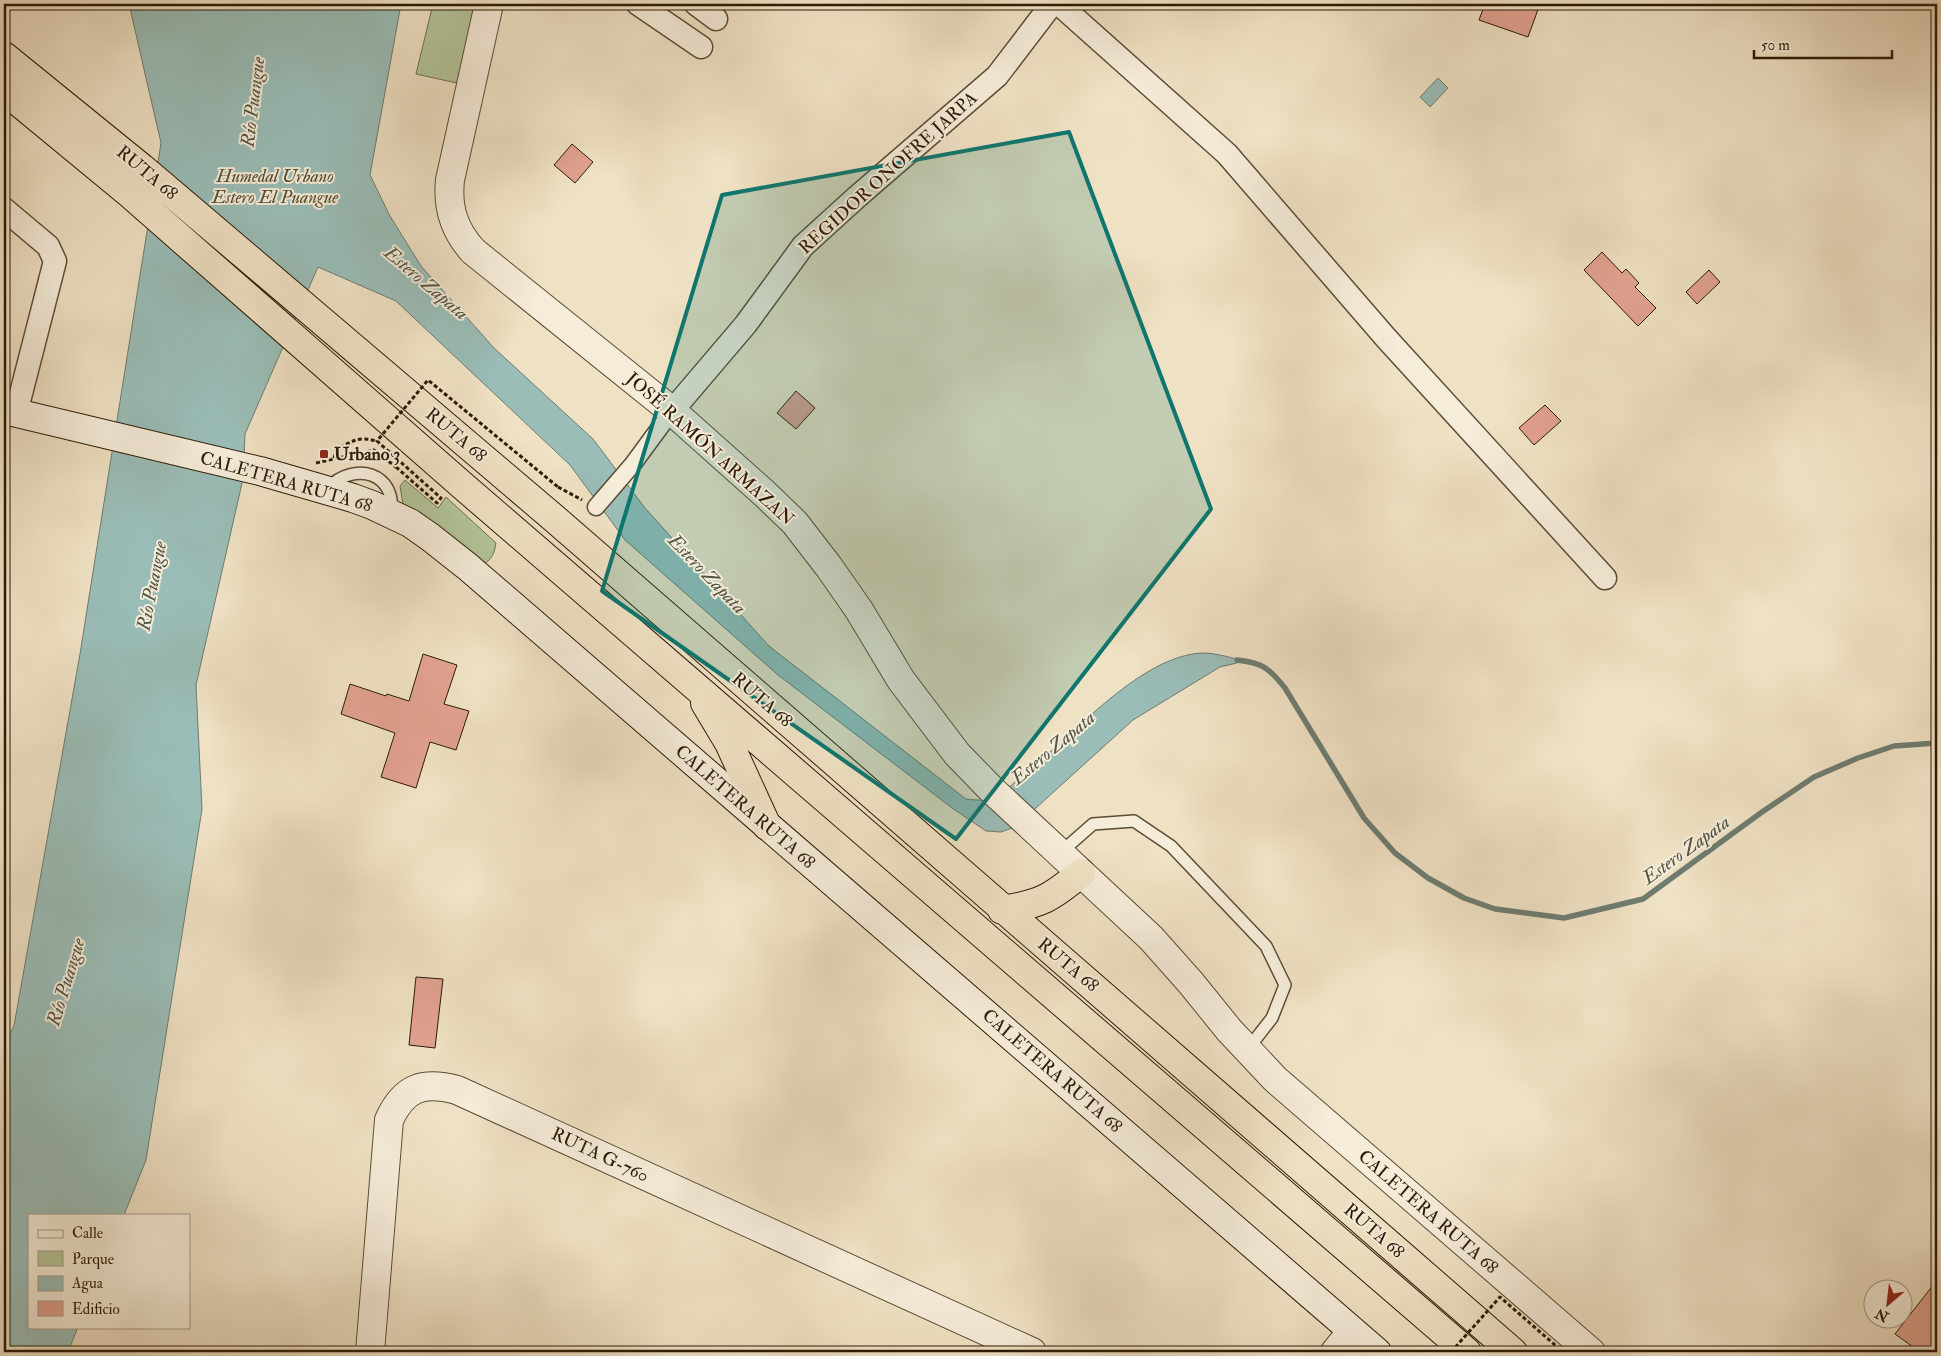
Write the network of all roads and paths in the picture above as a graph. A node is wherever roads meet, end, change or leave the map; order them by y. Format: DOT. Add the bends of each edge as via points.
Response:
graph roads {
  1 [pos="489,4"];
  2 [pos="638,4"];
  3 [pos="696,4"];
  4 [pos="1052,4"];
  5 [pos="1059,4"];
  6 [pos="716,19"];
  7 [pos="701,47"];
  8 [pos="4,56"];
  9 [pos="4,90"];
  10 [pos="4,209"];
  11 [pos="672,411"];
  12 [pos="17,413"];
  13 [pos="377,441"];
  14 [pos="334,458"];
  15 [pos="312,464"];
  16 [pos="596,507"];
  17 [pos="1605,578"];
  18 [pos="689,679"];
  19 [pos="767,826"];
  20 [pos="1060,853"];
  21 [pos="1081,873"];
  22 [pos="1002,910"];
  23 [pos="1247,1050"];
  24 [pos="1352,1331"];
  25 [pos="370,1352"];
  26 [pos="1032,1352"];
  27 [pos="1335,1352"];
  28 [pos="1377,1352"];
  29 [pos="1451,1352"];
  30 [pos="1467,1352"];
  31 [pos="1513,1352"];
  32 [pos="1563,1352"];
  33 [pos="1591,1352"];
  1 -- 11 [label="street, JOSÉ RAMÓN ARMAZAN" via="450,180 450,208 454,221 473,251"];
  2 -- 7 [label="street"];
  3 -- 6 [label="street"];
  4 -- 11 [label="street, REGIDOR ONOFRE JARPA" via="997,76 803,246 746,324"];
  5 -- 17 [label="street" via="1227,154 1386,338"];
  8 -- 22 [label="highway, RUTA 68" via="142,168 556,520"];
  9 -- 18 [label="highway, RUTA 68" via="130,194"];
  10 -- 12 [label="street" via="48,246 55,261"];
  11 -- 16 [label="street, REGIDOR ONOFRE JARPA"];
  11 -- 20 [label="street, JOSÉ RAMÓN ARMAZAN" via="795,524 859,610 901,680 933,725 992,790"];
  12 -- 19 [label="street, CALETERA RUTA 68" via="260,471 359,500 391,514 450,551"];
  13 -- 14 [label="path" via="362,437 337,450"];
  13 -- 14 [label="path, bridge" via="441,498 437,503 374,450"];
  13 -- 16 [label="path, bridge" via="428,380 558,487"];
  14 -- 15 [label="path"];
  18 -- 19 [label="highway" via="729,743"];
  18 -- 30 [label="highway, RUTA 68"];
  19 -- 24 [label="street, CALETERA RUTA 68"];
  20 -- 21 [label="street, JOSÉ RAMÓN ARMAZAN"];
  20 -- 23 [label="lane" via="1093,824 1134,821 1170,846 1266,946 1285,985 1272,1018"];
  21 -- 22 [label="highway" via="1046,900"];
  21 -- 23 [label="street, CALETERA RUTA 68" via="1156,944"];
  22 -- 31 [label="highway, RUTA 68"];
  23 -- 33 [label="street, CALETERA RUTA 68" via="1300,1102"];
  24 -- 27 [label="street"];
  24 -- 28 [label="street, CALETERA RUTA 68"];
  25 -- 26 [label="street, RUTA G-760" via="390,1120 394,1109 412,1090 438,1085 457,1090"];
  29 -- 32 [label="path, bridge" via="1500,1296"];
}
